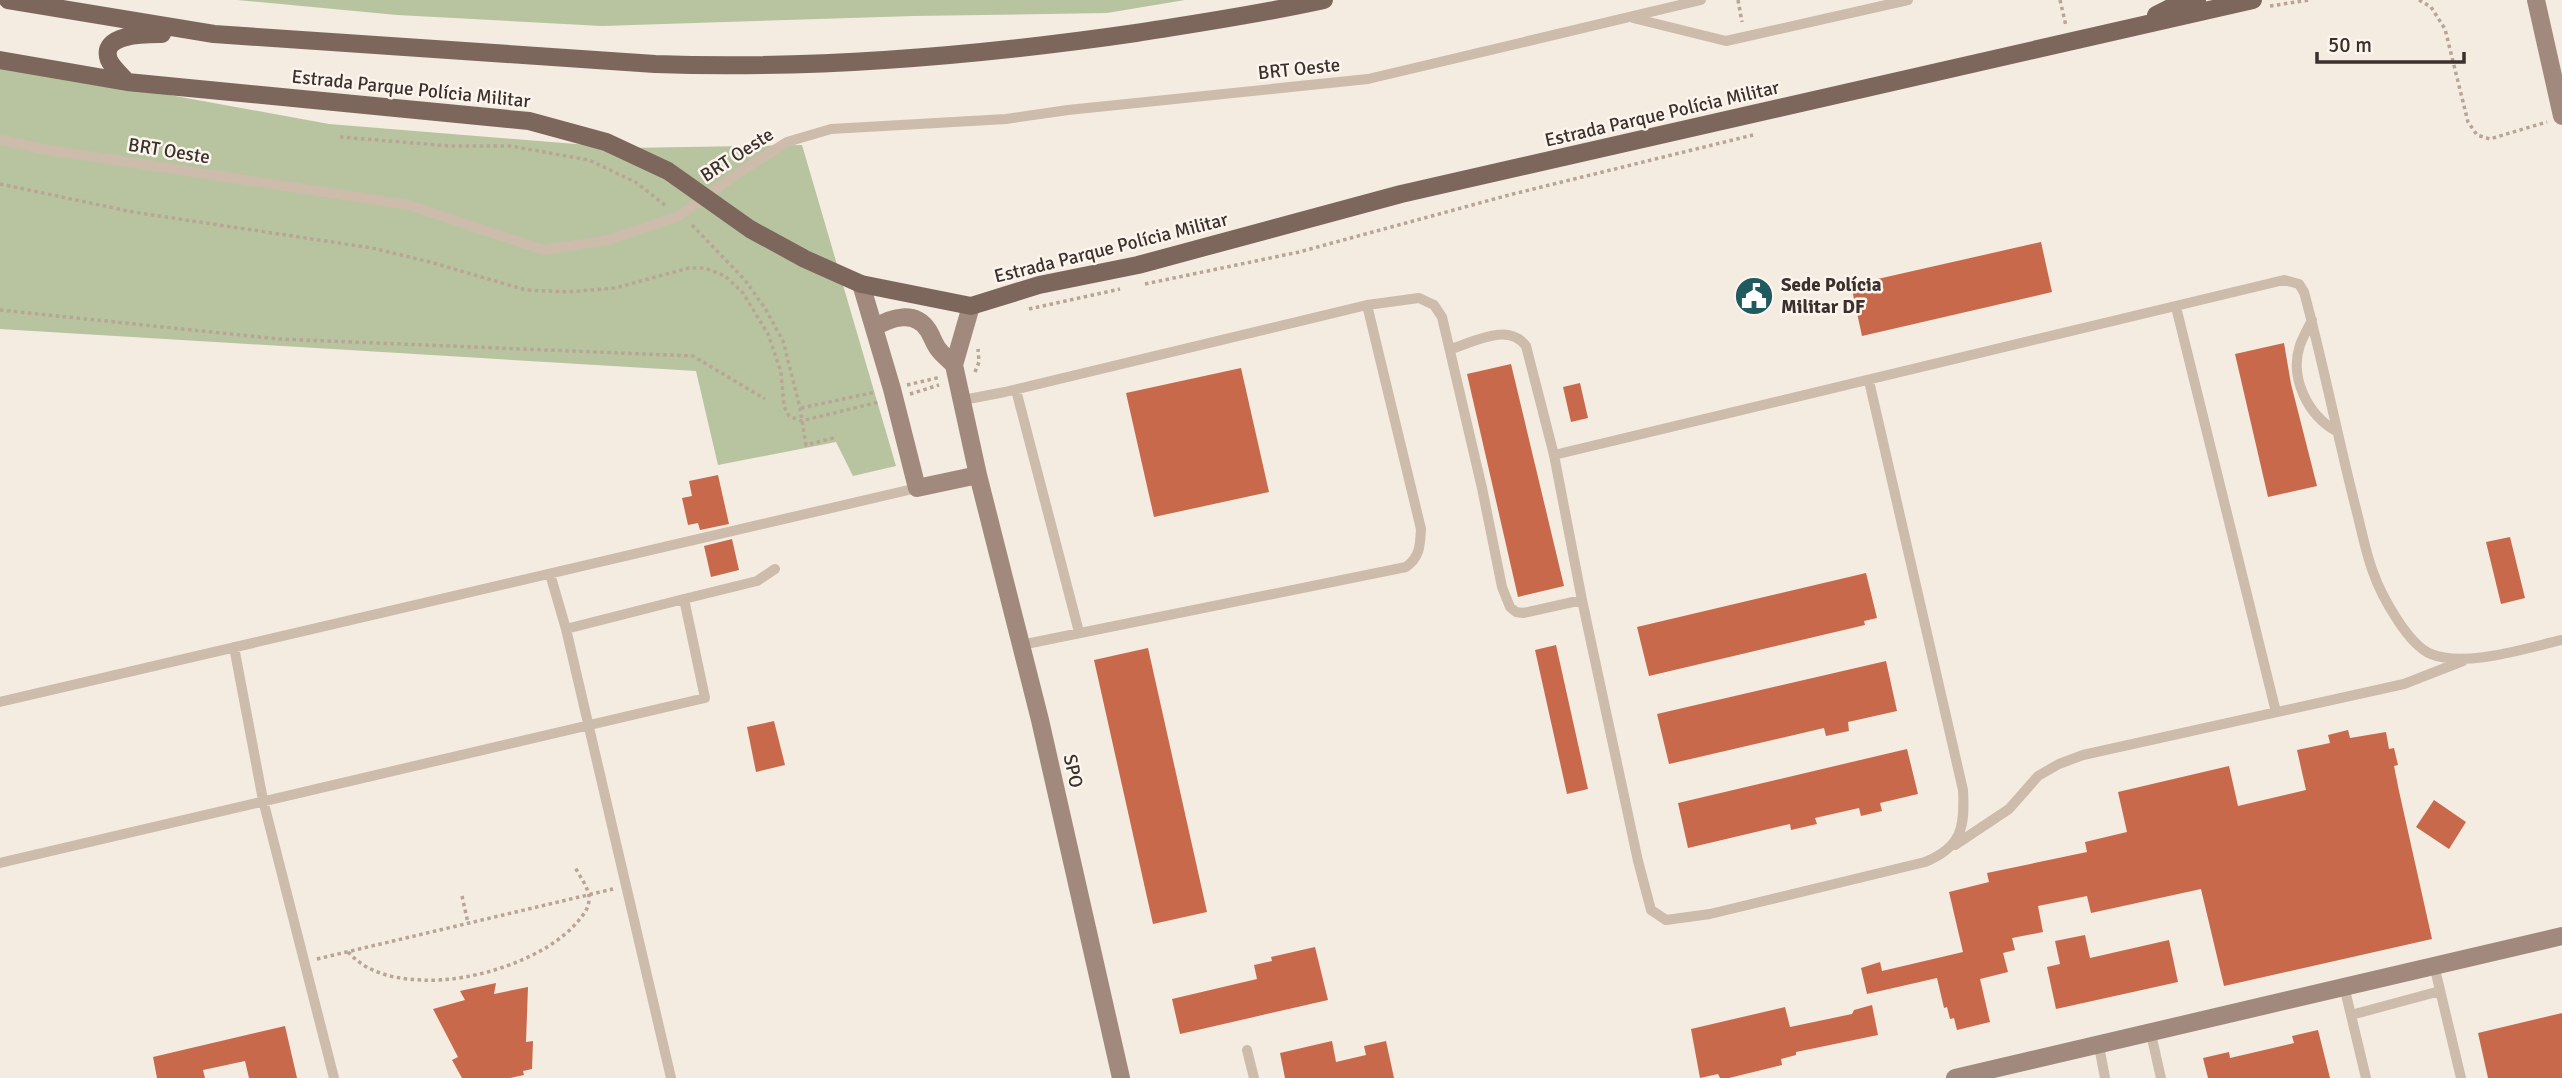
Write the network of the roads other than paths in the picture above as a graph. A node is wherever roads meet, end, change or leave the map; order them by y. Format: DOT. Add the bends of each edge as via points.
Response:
graph roads {
  1 [pos="8,0"];
  2 [pos="1324,0"];
  3 [pos="1701,0"];
  4 [pos="1908,0"];
  5 [pos="2197,0"];
  6 [pos="2536,0"];
  7 [pos="2258,4"];
  8 [pos="1630,17"];
  9 [pos="2143,26"];
  10 [pos="214,34"];
  11 [pos="0,60"];
  12 [pos="127,82"];
  13 [pos="2556,118"];
  14 [pos="0,140"];
  15 [pos="705,197"];
  16 [pos="861,284"];
  17 [pos="1367,305"];
  18 [pos="971,306"];
  19 [pos="2176,307"];
  20 [pos="2312,320"];
  21 [pos="874,328"];
  22 [pos="1451,349"];
  23 [pos="956,373"];
  24 [pos="1869,381"];
  25 [pos="1016,390"];
  26 [pos="963,400"];
  27 [pos="2336,431"];
  28 [pos="1554,455"];
  29 [pos="978,475"];
  30 [pos="917,488"];
  31 [pos="775,569"];
  32 [pos="550,574"];
  33 [pos="684,599"];
  34 [pos="1581,600"];
  35 [pos="566,629"];
  36 [pos="1079,632"];
  37 [pos="2562,640"];
  38 [pos="1021,645"];
  39 [pos="234,647"];
  40 [pos="2473,657"];
  41 [pos="0,702"];
  42 [pos="2276,712"];
  43 [pos="587,724"];
  44 [pos="263,800"];
  45 [pos="1949,848"];
  46 [pos="0,863"];
  47 [pos="2562,936"];
  48 [pos="2434,965"];
  49 [pos="2344,986"];
  50 [pos="2441,991"];
  51 [pos="2351,1015"];
  52 [pos="2151,1034"];
  53 [pos="2099,1045"];
  54 [pos="1247,1050"];
  55 [pos="334,1078"];
  56 [pos="671,1078"];
  57 [pos="1121,1078"];
  58 [pos="1254,1078"];
  59 [pos="1955,1078"];
  60 [pos="2105,1078"];
  61 [pos="2161,1078"];
  62 [pos="2366,1078"];
  63 [pos="2461,1078"];
  1 -- 10 [label="main road, Estrada Parque Polícia Militar"];
  2 -- 10 [label="main road, Estrada Parque Polícia Militar" via="1265,13 990,53 716,66"];
  3 -- 8 [label="lane, BRT Oeste"];
  4 -- 8 [label="lane, BRT Oeste" via="1726,41"];
  5 -- 9 [label="main road" via="2160,12"];
  6 -- 13 [label="street"];
  7 -- 9 [label="main road, Estrada Parque Polícia Militar"];
  8 -- 15 [label="lane, BRT Oeste" via="1368,79 1006,119 831,129 787,142"];
  9 -- 18 [label="main road, Estrada Parque Polícia Militar" via="1401,194"];
  10 -- 12 [label="main road" via="130,34 114,42 109,61"];
  11 -- 12 [label="main road, Estrada Parque Polícia Militar"];
  12 -- 15 [label="main road, Estrada Parque Polícia Militar" via="529,121 606,142 668,171"];
  14 -- 15 [label="lane, BRT Oeste" via="409,205 544,250 608,240 679,216"];
  15 -- 16 [label="main road, Estrada Parque Polícia Militar" via="750,229"];
  16 -- 18 [label="main road, Estrada Parque Polícia Militar"];
  16 -- 21 [label="street"];
  17 -- 22 [label="lane" via="1419,298 1429,301 1442,317"];
  17 -- 25 [label="lane"];
  17 -- 36 [label="lane" via="1422,529 1415,559 1406,566"];
  18 -- 23 [label="street"];
  19 -- 20 [label="lane" via="2284,280 2303,288"];
  19 -- 24 [label="lane"];
  19 -- 42 [label="lane"];
  20 -- 27 [label="lane"];
  20 -- 27 [label="lane" via="2299,347 2299,381 2314,414"];
  21 -- 23 [label="street" via="900,317 915,318 928,329"];
  21 -- 30 [label="street"];
  22 -- 28 [label="lane" via="1505,333 1524,342"];
  22 -- 34 [label="lane" via="1500,579 1510,607 1523,613"];
  23 -- 26 [label="street, SPO"];
  24 -- 28 [label="lane"];
  24 -- 45 [label="lane" via="1963,789 1963,824"];
  25 -- 26 [label="lane"];
  25 -- 36 [label="lane"];
  26 -- 29 [label="street, SPO"];
  27 -- 40 [label="lane" via="2372,572 2384,598 2428,653 2452,659"];
  28 -- 34 [label="lane"];
  29 -- 30 [label="street"];
  29 -- 38 [label="street, SPO"];
  30 -- 32 [label="lane"];
  31 -- 33 [label="lane" via="757,581"];
  32 -- 35 [label="lane"];
  32 -- 39 [label="lane"];
  33 -- 35 [label="lane"];
  33 -- 43 [label="lane" via="705,698"];
  34 -- 45 [label="lane" via="1649,906 1660,918 1710,914 1801,893 1925,862"];
  35 -- 43 [label="lane"];
  36 -- 38 [label="lane"];
  37 -- 40 [label="lane"];
  38 -- 57 [label="street, SPO"];
  39 -- 41 [label="lane"];
  39 -- 44 [label="lane"];
  40 -- 42 [label="lane" via="2403,684"];
  42 -- 45 [label="lane" via="2059,764 2038,776 2009,810"];
  43 -- 44 [label="lane"];
  43 -- 56 [label="lane"];
  44 -- 46 [label="lane"];
  44 -- 55 [label="lane"];
  47 -- 48 [label="street"];
  48 -- 49 [label="street"];
  48 -- 50 [label="lane"];
  49 -- 51 [label="lane"];
  49 -- 52 [label="street"];
  50 -- 51 [label="lane"];
  50 -- 63 [label="lane"];
  51 -- 62 [label="lane"];
  52 -- 53 [label="street"];
  52 -- 61 [label="lane"];
  53 -- 59 [label="street"];
  53 -- 60 [label="lane"];
  54 -- 58 [label="lane"];
}
